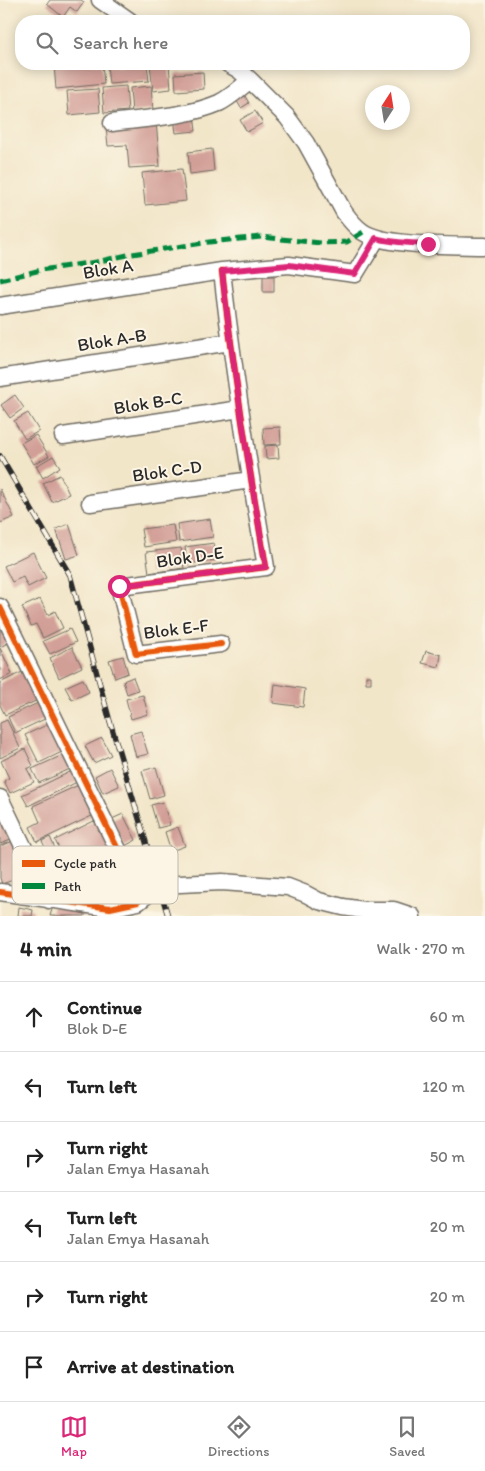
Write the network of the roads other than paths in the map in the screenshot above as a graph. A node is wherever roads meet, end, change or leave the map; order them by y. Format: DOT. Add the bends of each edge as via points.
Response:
graph roads {
  1 [pos="100,0"];
  2 [pos="121,15"];
  3 [pos="238,70"];
  4 [pos="250,80"];
  5 [pos="112,123"];
  6 [pos="376,238"];
  7 [pos="485,246"];
  8 [pos="222,271"];
  9 [pos="0,306"];
  10 [pos="230,342"];
  11 [pos="0,378"];
  12 [pos="240,409"];
  13 [pos="63,436"];
  14 [pos="251,480"];
  15 [pos="90,503"];
  16 [pos="2,618"];
  17 [pos="221,644"];
  18 [pos="136,654"];
  19 [pos="0,798"];
  20 [pos="23,846"];
  21 [pos="116,846"];
  22 [pos="178,884"];
  23 [pos="79,904"];
  24 [pos="129,904"];
  25 [pos="412,916"];
  1 -- 2 [label="street"];
  3 -- 4 [label="street"];
  4 -- 5 [label="street" via="220,102 207,107"];
  4 -- 6 [label="street" via="287,117 344,212 363,232"];
  6 -- 7 [label="street"];
  6 -- 8 [label="street, Blok A" via="355,274 289,265"];
  8 -- 9 [label="street, Blok A"];
  8 -- 10 [label="street"];
  10 -- 11 [label="street, Blok A-B"];
  10 -- 12 [label="street"];
  12 -- 13 [label="street, Blok B-C"];
  12 -- 14 [label="street"];
  14 -- 15 [label="street, Blok C-D"];
  14 -- 18 [label="street, Blok D-E" via="266,567 119,586"];
  16 -- 21 [label="street"];
  17 -- 18 [label="street, Blok E-F"];
  19 -- 20 [label="street"];
  22 -- 25 [label="street" via="222,882 288,887 319,901 343,907 394,910"];
  23 -- 24 [label="street" via="110,908"];
}
